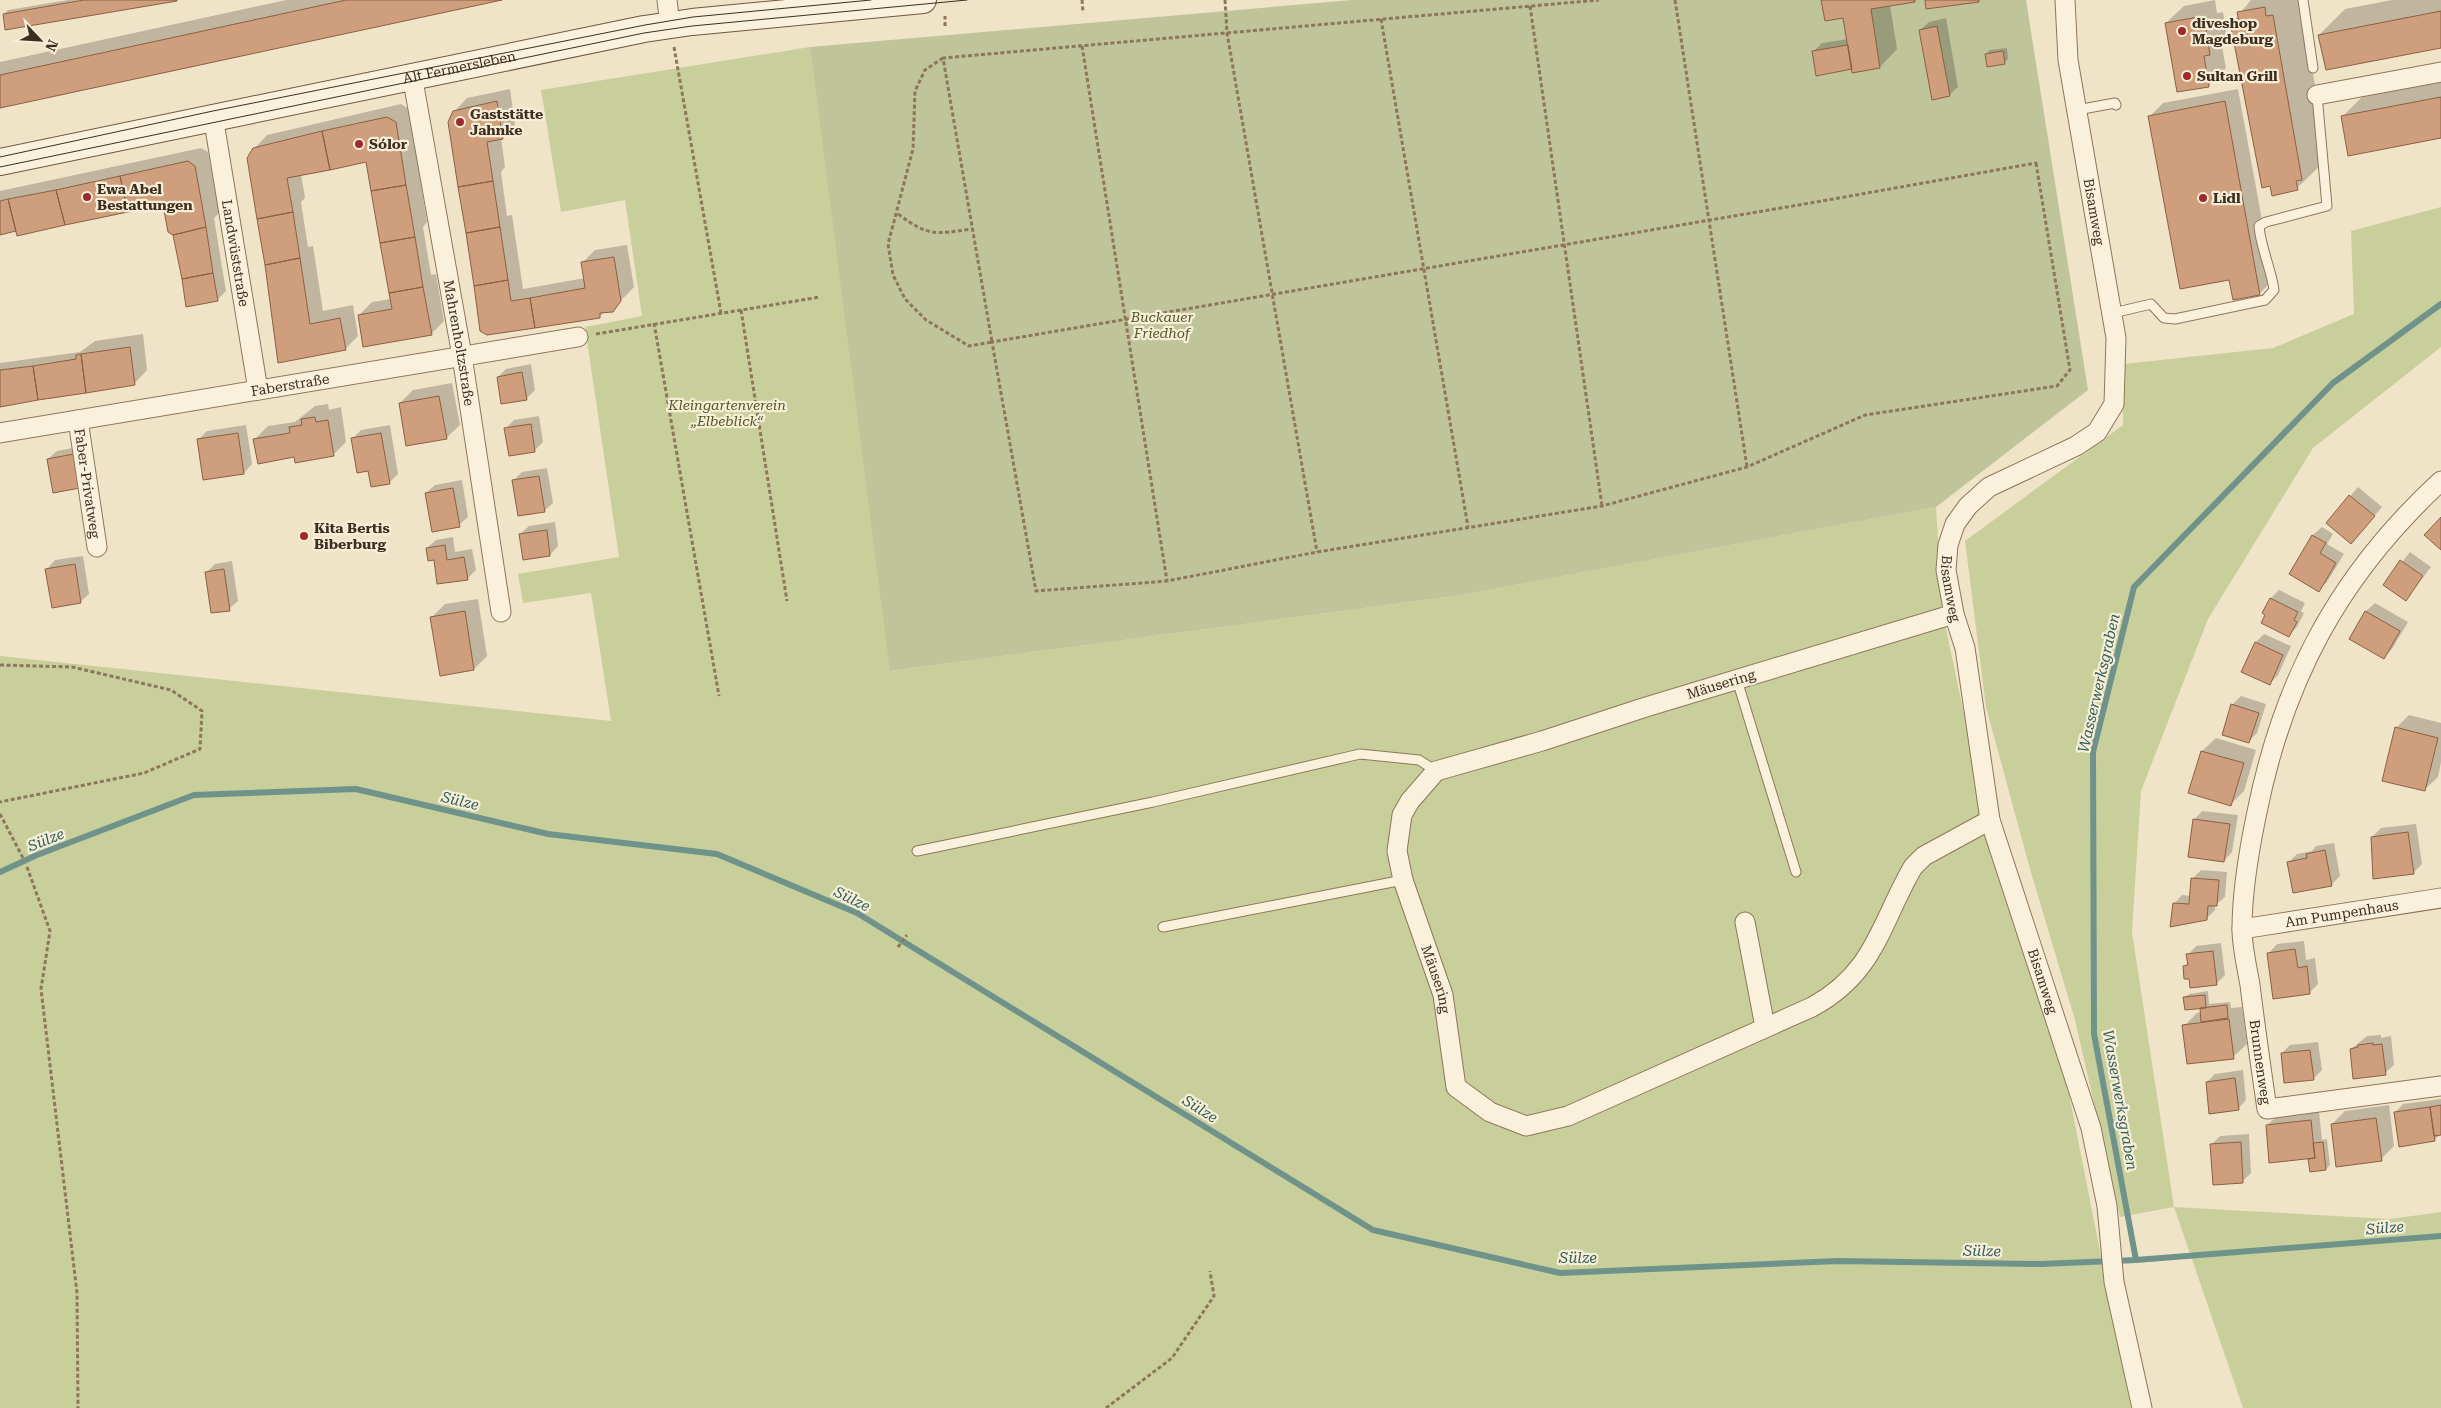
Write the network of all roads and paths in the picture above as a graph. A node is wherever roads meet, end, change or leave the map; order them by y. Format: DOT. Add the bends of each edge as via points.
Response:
graph roads {
  1 [pos="923,0"];
  2 [pos="1082,0"];
  3 [pos="1225,0"];
  4 [pos="1599,0"];
  5 [pos="1675,0"];
  6 [pos="2065,0"];
  7 [pos="2303,0"];
  8 [pos="1530,6"];
  9 [pos="668,12"];
  10 [pos="1083,14"];
  11 [pos="945,16"];
  12 [pos="1381,19"];
  13 [pos="945,26"];
  14 [pos="1227,33"];
  15 [pos="1082,46"];
  16 [pos="943,58"];
  17 [pos="2313,68"];
  18 [pos="2441,72"];
  19 [pos="412,75"];
  20 [pos="2317,95"];
  21 [pos="2116,105"];
  22 [pos="2077,110"];
  23 [pos="213,116"];
  24 [pos="0,162"];
  25 [pos="898,214"];
  26 [pos="1709,221"];
  27 [pos="972,229"];
  28 [pos="1565,245"];
  29 [pos="1424,269"];
  30 [pos="1272,294"];
  31 [pos="820,297"];
  32 [pos="741,310"];
  33 [pos="721,312"];
  34 [pos="2112,313"];
  35 [pos="1126,319"];
  36 [pos="654,323"];
  37 [pos="578,337"];
  38 [pos="992,342"];
  39 [pos="462,356"];
  40 [pos="258,390"];
  41 [pos="78,420"];
  42 [pos="0,433"];
  43 [pos="1747,467"];
  44 [pos="2441,481"];
  45 [pos="1602,506"];
  46 [pos="1468,528"];
  47 [pos="97,547"];
  48 [pos="1317,552"];
  49 [pos="1167,581"];
  50 [pos="787,601"];
  51 [pos="501,612"];
  52 [pos="1954,614"];
  53 [pos="0,665"];
  54 [pos="1737,680"];
  55 [pos="719,696"];
  56 [pos="1436,771"];
  57 [pos="0,802"];
  58 [pos="0,814"];
  59 [pos="1990,820"];
  60 [pos="917,851"];
  61 [pos="23,858"];
  62 [pos="27,867"];
  63 [pos="1796,872"];
  64 [pos="1402,880"];
  65 [pos="2441,898"];
  66 [pos="1744,922"];
  67 [pos="1163,927"];
  68 [pos="2242,930"];
  69 [pos="906,935"];
  70 [pos="898,947"];
  71 [pos="1766,1027"];
  72 [pos="2441,1086"];
  73 [pos="1210,1271"];
  74 [pos="78,1408"];
  75 [pos="1106,1408"];
  76 [pos="2142,1408"];
  1 -- 9 [label="main road, Alt Fermersleben"];
  2 -- 10 [label="path"];
  3 -- 14 [label="path"];
  4 -- 8 [label="path"];
  5 -- 26 [label="path"];
  6 -- 22 [label="street, Bisamweg" via="2068,60"];
  7 -- 17 [label="lane"];
  8 -- 12 [label="path"];
  8 -- 28 [label="path"];
  9 -- 19 [label="main road, Alt Fermersleben"];
  9 -- 33 [label="path"];
  11 -- 13 [label="path"];
  12 -- 14 [label="path"];
  12 -- 29 [label="path"];
  14 -- 15 [label="path"];
  14 -- 30 [label="path"];
  15 -- 16 [label="path"];
  15 -- 35 [label="path"];
  16 -- 25 [label="path" via="925,70 915,91 913,149"];
  16 -- 27 [label="path"];
  18 -- 20 [label="street"];
  19 -- 23 [label="main road, Alt Fermersleben"];
  19 -- 39 [label="street, Mahrenholtzstraße"];
  20 -- 34 [label="lane" via="2327,206 2260,226 2260,245 2272,275 2274,290 2265,300 2175,319 2164,318 2151,304"];
  21 -- 22 [label="lane"];
  22 -- 34 [label="street, Bisamweg"];
  23 -- 24 [label="main road, Alt Fermersleben"];
  23 -- 40 [label="street, Landwüststraße"];
  25 -- 27 [label="path" via="919,229 940,233"];
  25 -- 38 [label="path" via="888,244 893,275 905,299 926,320 969,346"];
  26 -- 28 [label="path"];
  26 -- 43 [label="path"];
  26 -- 43 [label="path" via="2036,163 2070,370 2057,386 1865,415"];
  27 -- 38 [label="path"];
  28 -- 29 [label="path"];
  28 -- 45 [label="path"];
  29 -- 30 [label="path"];
  29 -- 46 [label="path"];
  30 -- 35 [label="path"];
  30 -- 48 [label="path"];
  31 -- 32 [label="path"];
  32 -- 33 [label="path"];
  32 -- 50 [label="path"];
  33 -- 36 [label="path"];
  34 -- 52 [label="street, Bisamweg" via="2116,338 2115,390 2114,404 2108,417 2097,432 2076,446 1989,487 1968,506 1954,524 1948,545 1946,570"];
  35 -- 38 [label="path"];
  35 -- 49 [label="path"];
  36 -- 37 [label="path"];
  36 -- 55 [label="path"];
  37 -- 39 [label="street, Faberstraße"];
  38 -- 49 [label="path" via="1036,590"];
  39 -- 40 [label="street, Faberstraße"];
  39 -- 51 [label="street, Mahrenholtzstraße"];
  40 -- 41 [label="street, Faberstraße"];
  41 -- 42 [label="street, Faberstraße"];
  41 -- 47 [label="street, Faber-Privatweg"];
  43 -- 45 [label="path"];
  44 -- 68 [label="street" via="2368,558 2321,629 2288,699 2265,772 2250,848"];
  45 -- 46 [label="path"];
  46 -- 48 [label="path"];
  48 -- 49 [label="path"];
  52 -- 54 [label="street, Mäusering"];
  52 -- 59 [label="street, Bisamweg" via="1965,648"];
  53 -- 57 [label="path" via="72,667 171,690 202,711 200,750 144,773"];
  54 -- 56 [label="street, Mäusering"];
  54 -- 63 [label="lane"];
  56 -- 60 [label="lane" via="1419,760 1360,754 1153,802"];
  56 -- 64 [label="street, Mäusering" via="1410,801 1402,816 1396,851"];
  58 -- 61 [label="path"];
  59 -- 71 [label="street, Mäusering" via="1924,856 1913,867 1869,957 1841,988 1812,1007"];
  59 -- 76 [label="street, Bisamweg" via="2091,1128 2107,1206 2114,1282"];
  62 -- 74 [label="path" via="50,931 41,989 77,1293"];
  64 -- 67 [label="lane"];
  64 -- 71 [label="street, Mäusering" via="1443,995 1456,1087 1490,1112 1526,1126 1568,1116"];
  65 -- 68 [label="street, Am Pumpenhaus"];
  66 -- 71 [label="street"];
  68 -- 72 [label="street, Brunnenweg" via="2267,1109"];
  69 -- 70 [label="path"];
  73 -- 75 [label="path" via="1214,1296 1172,1358"];
}
